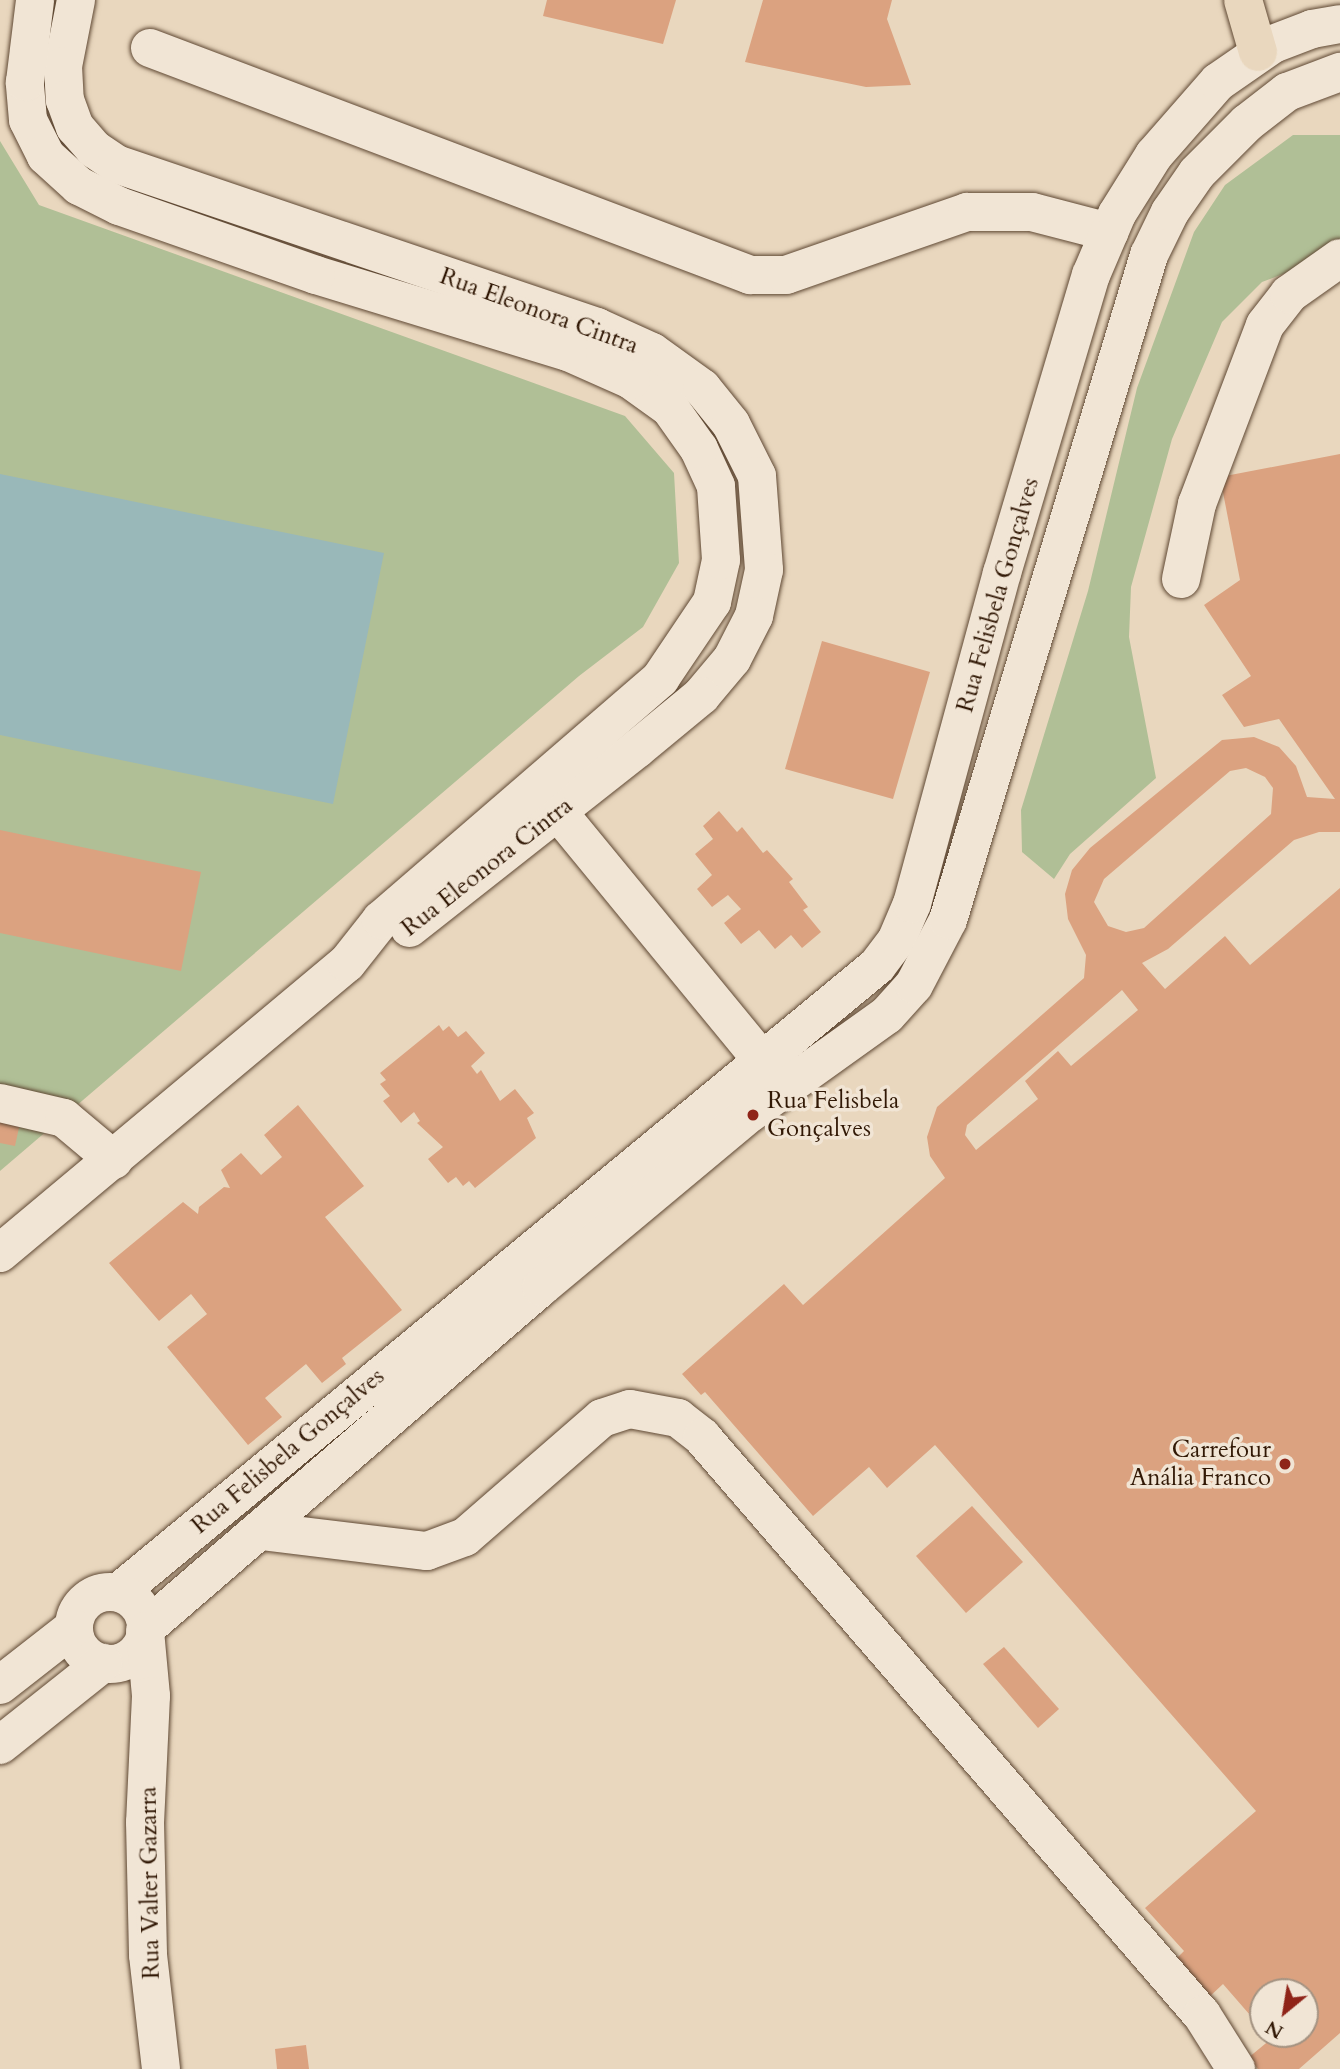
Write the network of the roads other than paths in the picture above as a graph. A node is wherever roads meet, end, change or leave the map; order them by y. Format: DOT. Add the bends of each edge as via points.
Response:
graph roads {
  1 [pos="35,0"];
  2 [pos="76,0"];
  3 [pos="1243,0"];
  4 [pos="1340,24"];
  5 [pos="150,48"];
  6 [pos="1258,52"];
  7 [pos="1340,72"];
  8 [pos="1110,232"];
  9 [pos="1340,258"];
  10 [pos="1181,579"];
  11 [pos="558,812"];
  12 [pos="347,964"];
  13 [pos="762,1060"];
  14 [pos="0,1103"];
  15 [pos="114,1160"];
  16 [pos="0,1253"];
  17 [pos="261,1531"];
  18 [pos="119,1592"];
  19 [pos="73,1628"];
  20 [pos="146,1629"];
  21 [pos="108,1663"];
  22 [pos="0,1685"];
  23 [pos="152,1696"];
  24 [pos="0,1745"];
  25 [pos="161,2069"];
  26 [pos="1236,2069"];
  1 -- 12 [label="street, Rua Eleonora Cintra" via="25,82 28,120 46,156 79,186 119,206 316,275 568,352 631,380 670,408 699,449 716,486 721,560 712,602 660,679 381,920"];
  2 -- 11 [label="street, Rua Eleonora Cintra" via="63,66 65,100 75,127 94,149 116,164 597,327 652,352 692,381 732,424 757,476 763,514 764,570 754,616 732,659 701,696"];
  3 -- 6 [label="main road"];
  4 -- 6 [label="street, Rua Felisbela Gonçalves" via="1312,29"];
  5 -- 8 [label="street" via="750,275 786,275 967,212 1032,212"];
  6 -- 8 [label="street, Rua Felisbela Gonçalves" via="1218,82 1185,117 1154,155"];
  7 -- 17 [label="street, Rua Felisbela Gonçalves" via="1287,92 1247,123 1197,173 1170,212 1149,255 948,920 914,985 887,1015 739,1122"];
  8 -- 13 [label="street, Rua Felisbela Gonçalves" via="1091,275 1002,573 912,904 897,939 877,966"];
  9 -- 10 [label="street" via="1289,294 1265,325 1197,504"];
  11 -- 12 [label="street, Rua Eleonora Cintra" via="395,940"];
  11 -- 13 [label="street"];
  12 -- 15 [label="street, Rua Eleonora Cintra"];
  13 -- 18 [label="street, Rua Felisbela Gonçalves"];
  14 -- 15 [label="street" via="64,1118"];
  15 -- 16 [label="street, Rua Eleonora Cintra"];
  17 -- 20 [label="street, Rua Felisbela Gonçalves"];
  17 -- 26 [label="street" via="427,1551 464,1537 602,1418 629,1409 678,1418 702,1437 1202,2015"];
  18 -- 19 [label="street" via="97,1593 79,1607"];
  18 -- 20 [label="street" via="133,1600"];
  19 -- 21 [label="street" via="77,1644 88,1657"];
  19 -- 22 [label="street"];
  20 -- 21 [label="street" via="140,1648 124,1661"];
  20 -- 23 [label="street, Rua Valter Gazarra"];
  21 -- 23 [label="street"];
  21 -- 24 [label="street"];
  23 -- 25 [label="street, Rua Valter Gazarra" via="145,1822 148,1928"];
}
